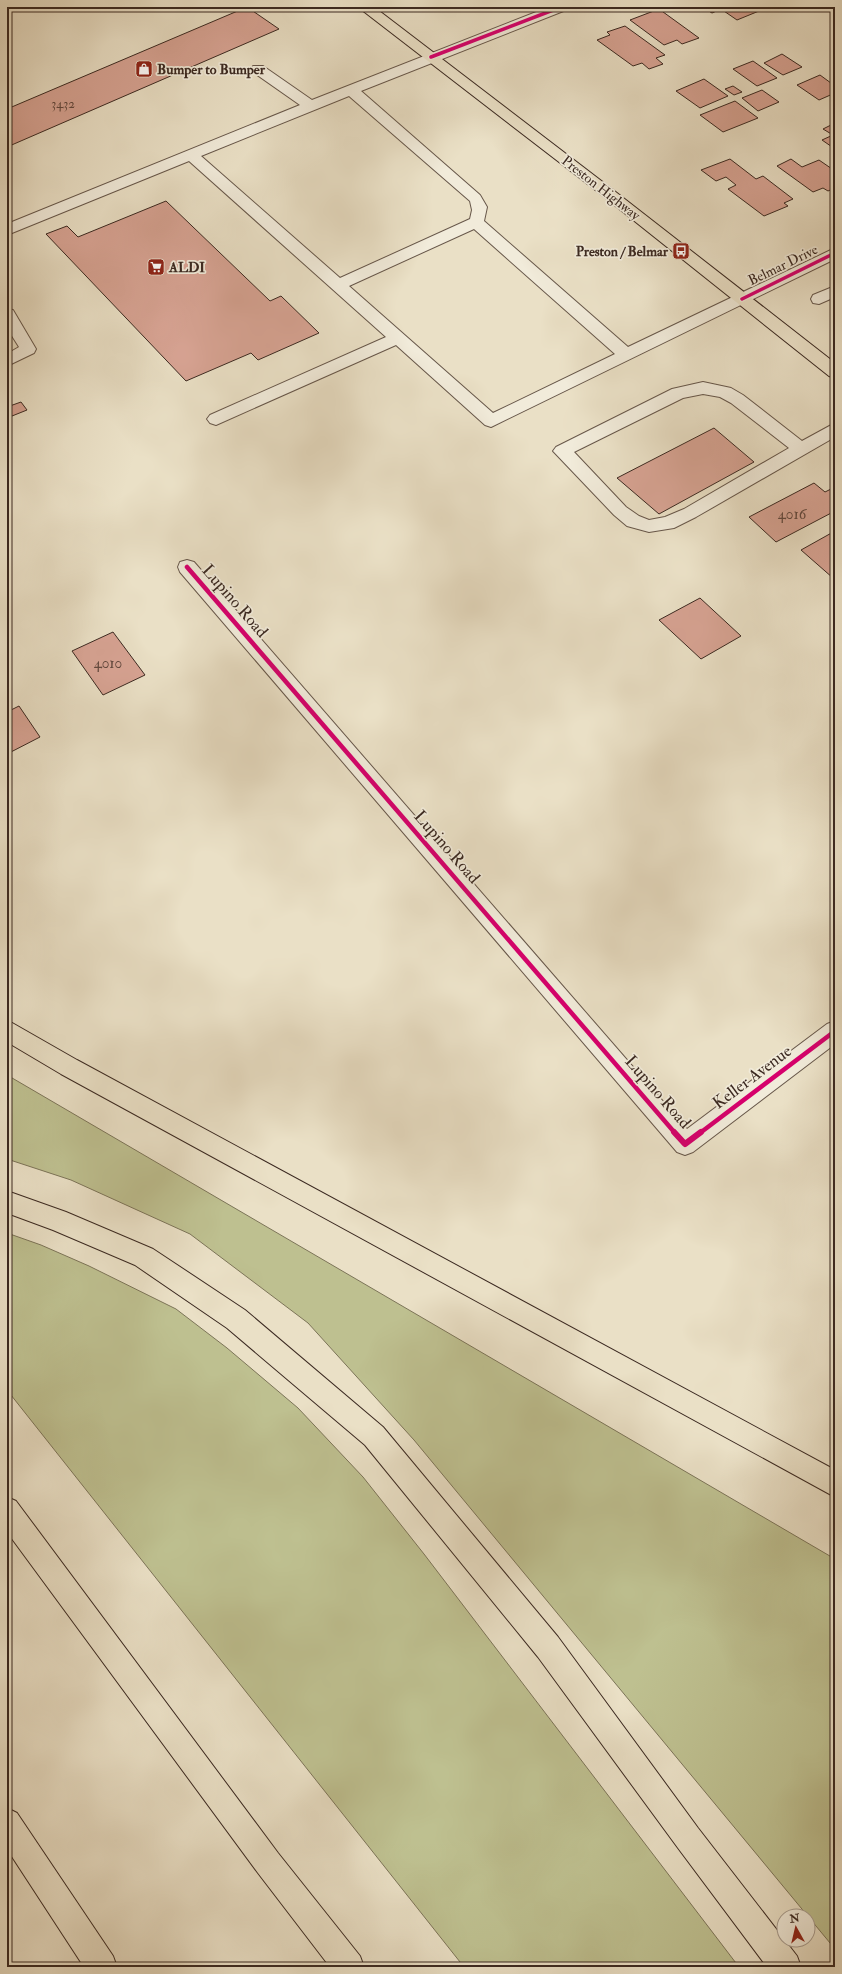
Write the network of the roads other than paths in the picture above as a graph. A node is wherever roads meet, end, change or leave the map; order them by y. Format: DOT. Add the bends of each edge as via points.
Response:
graph roads {
  1 [pos="365,7"];
  2 [pos="561,7"];
  3 [pos="431,57"];
  4 [pos="258,69"];
  5 [pos="351,90"];
  6 [pos="310,106"];
  7 [pos="191,155"];
  8 [pos="476,222"];
  9 [pos="7,230"];
  10 [pos="835,253"];
  11 [pos="338,285"];
  12 [pos="835,291"];
  13 [pos="742,299"];
  14 [pos="819,299"];
  15 [pos="7,314"];
  16 [pos="398,338"];
  17 [pos="627,354"];
  18 [pos="7,361"];
  19 [pos="835,372"];
  20 [pos="216,419"];
  21 [pos="835,429"];
  22 [pos="801,449"];
  23 [pos="187,567"];
  24 [pos="7,1030"];
  25 [pos="835,1031"];
  26 [pos="685,1144"];
  27 [pos="7,1202"];
  28 [pos="835,1484"];
  29 [pos="7,1510"];
  30 [pos="7,1822"];
  31 [pos="102,1967"];
  32 [pos="349,1967"];
  33 [pos="786,1967"];
  1 -- 3 [label="main road, Preston Highway"];
  2 -- 3 [label="street"];
  3 -- 5 [label="street"];
  3 -- 13 [label="main road, Preston Highway"];
  4 -- 6 [label="street"];
  5 -- 6 [label="street"];
  5 -- 8 [label="street" via="475,198 480,204 480,214"];
  6 -- 7 [label="street"];
  7 -- 9 [label="street"];
  7 -- 11 [label="street"];
  8 -- 11 [label="street"];
  8 -- 17 [label="street"];
  10 -- 13 [label="street, Belmar Drive"];
  11 -- 16 [label="street"];
  12 -- 14 [label="street"];
  13 -- 17 [label="street, Belmar Drive"];
  13 -- 19 [label="main road, Preston Highway"];
  15 -- 18 [label="street" via="28,349"];
  16 -- 17 [label="street, Belmar Drive" via="491,421"];
  16 -- 20 [label="street"];
  21 -- 22 [label="street"];
  22 -- 22 [label="street" via="690,513 668,523 649,526 633,521 620,510 562,451 678,393 703,388 725,392 737,399"];
  23 -- 26 [label="street, Lupino Road"];
  24 -- 28 [label="main road" via="76,1071"];
  25 -- 26 [label="street, Keller Avenue"];
  27 -- 33 [label="main road" via="58,1220 144,1257 236,1319 374,1436 548,1647"];
  29 -- 32 [label="main road" via="264,1857"];
  30 -- 31 [label="main road"];
}
